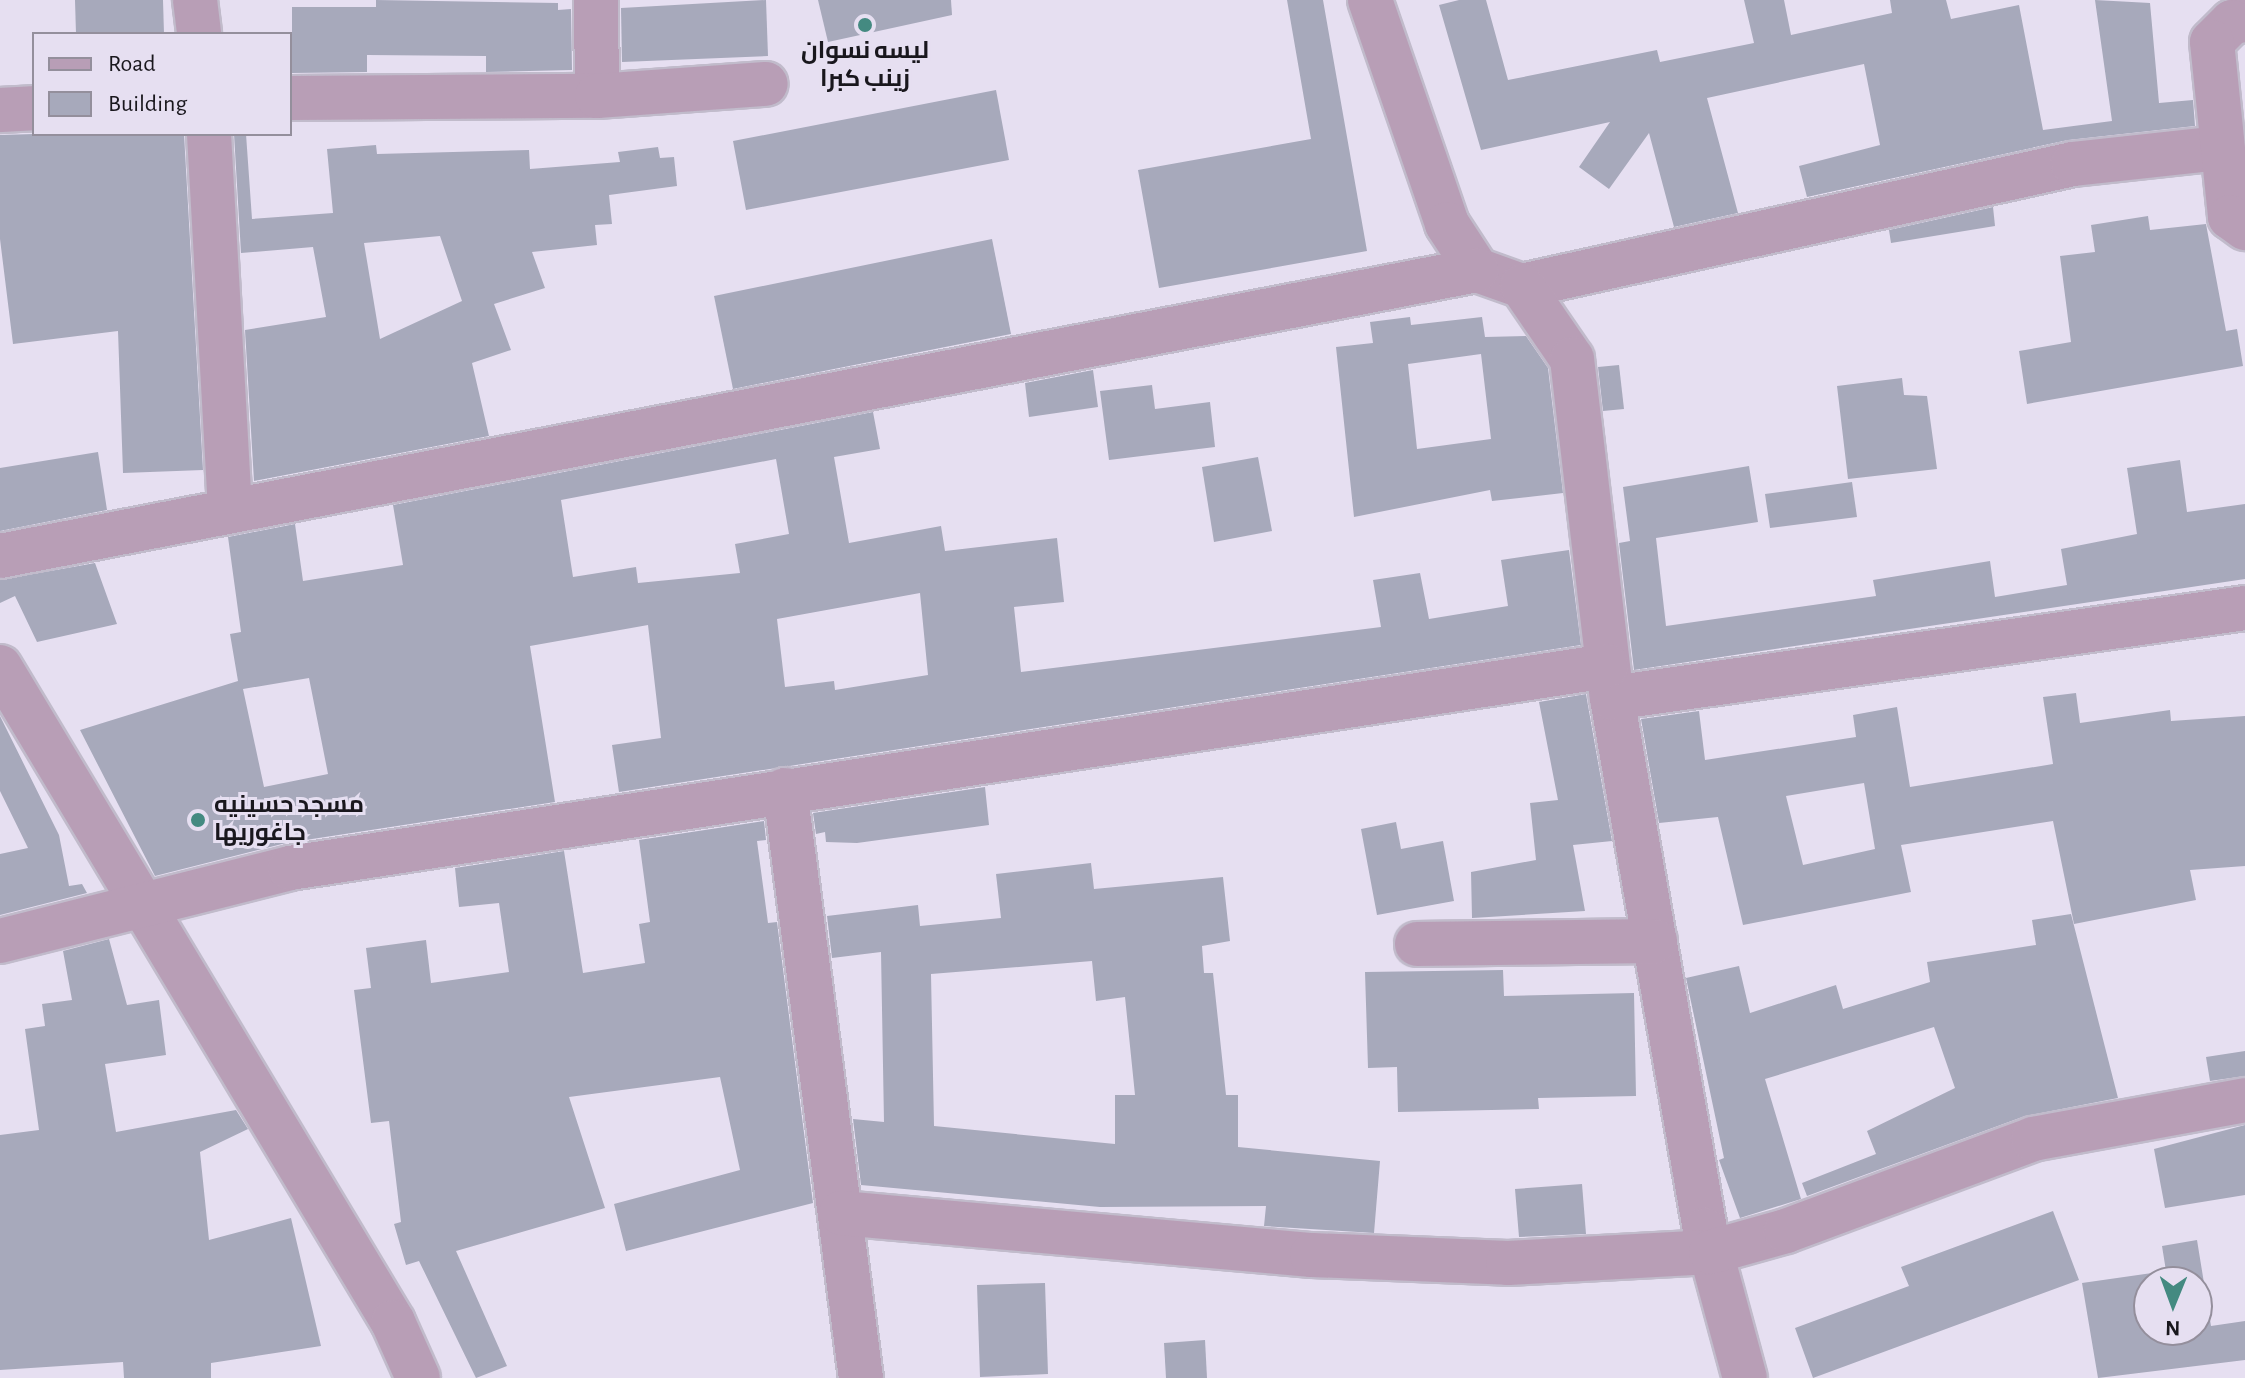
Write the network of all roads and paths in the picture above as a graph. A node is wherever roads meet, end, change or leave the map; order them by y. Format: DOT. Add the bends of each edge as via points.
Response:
graph roads {
  1 [pos="195,0"];
  2 [pos="596,0"];
  3 [pos="1370,0"];
  4 [pos="2245,20"];
  5 [pos="199,32"];
  6 [pos="766,84"];
  7 [pos="597,96"];
  8 [pos="292,98"];
  9 [pos="32,108"];
  10 [pos="0,110"];
  11 [pos="209,136"];
  12 [pos="2220,148"];
  13 [pos="2245,228"];
  14 [pos="1477,270"];
  15 [pos="1522,286"];
  16 [pos="230,506"];
  17 [pos="0,556"];
  18 [pos="2245,608"];
  19 [pos="0,667"];
  20 [pos="1609,682"];
  21 [pos="785,790"];
  22 [pos="145,909"];
  23 [pos="0,941"];
  24 [pos="1655,941"];
  25 [pos="1417,944"];
  26 [pos="2245,1100"];
  27 [pos="841,1213"];
  28 [pos="1711,1252"];
  29 [pos="418,1378"];
  30 [pos="861,1378"];
  31 [pos="1745,1378"];
  1 -- 5 [label="street"];
  2 -- 7 [label="street"];
  3 -- 14 [label="street" via="1447,224"];
  4 -- 12 [label="street" via="2232,22 2212,42"];
  6 -- 7 [label="street"];
  7 -- 8 [label="street"];
  9 -- 10 [label="street"];
  11 -- 16 [label="street"];
  12 -- 13 [label="street" via="2230,217"];
  12 -- 15 [label="street" via="2073,164"];
  14 -- 15 [label="street"];
  14 -- 16 [label="street" via="1405,290 951,367"];
  15 -- 20 [label="street" via="1572,359"];
  16 -- 17 [label="street"];
  18 -- 20 [label="street"];
  19 -- 22 [label="street"];
  20 -- 21 [label="street"];
  20 -- 24 [label="street"];
  21 -- 22 [label="street" via="290,868"];
  21 -- 27 [label="street"];
  22 -- 23 [label="street"];
  22 -- 29 [label="street" via="393,1322"];
  24 -- 25 [label="street"];
  24 -- 28 [label="street"];
  26 -- 28 [label="street" via="2033,1139 1786,1231"];
  27 -- 28 [label="street" via="1312,1255 1508,1263"];
  27 -- 30 [label="street"];
  28 -- 31 [label="street"];
}
